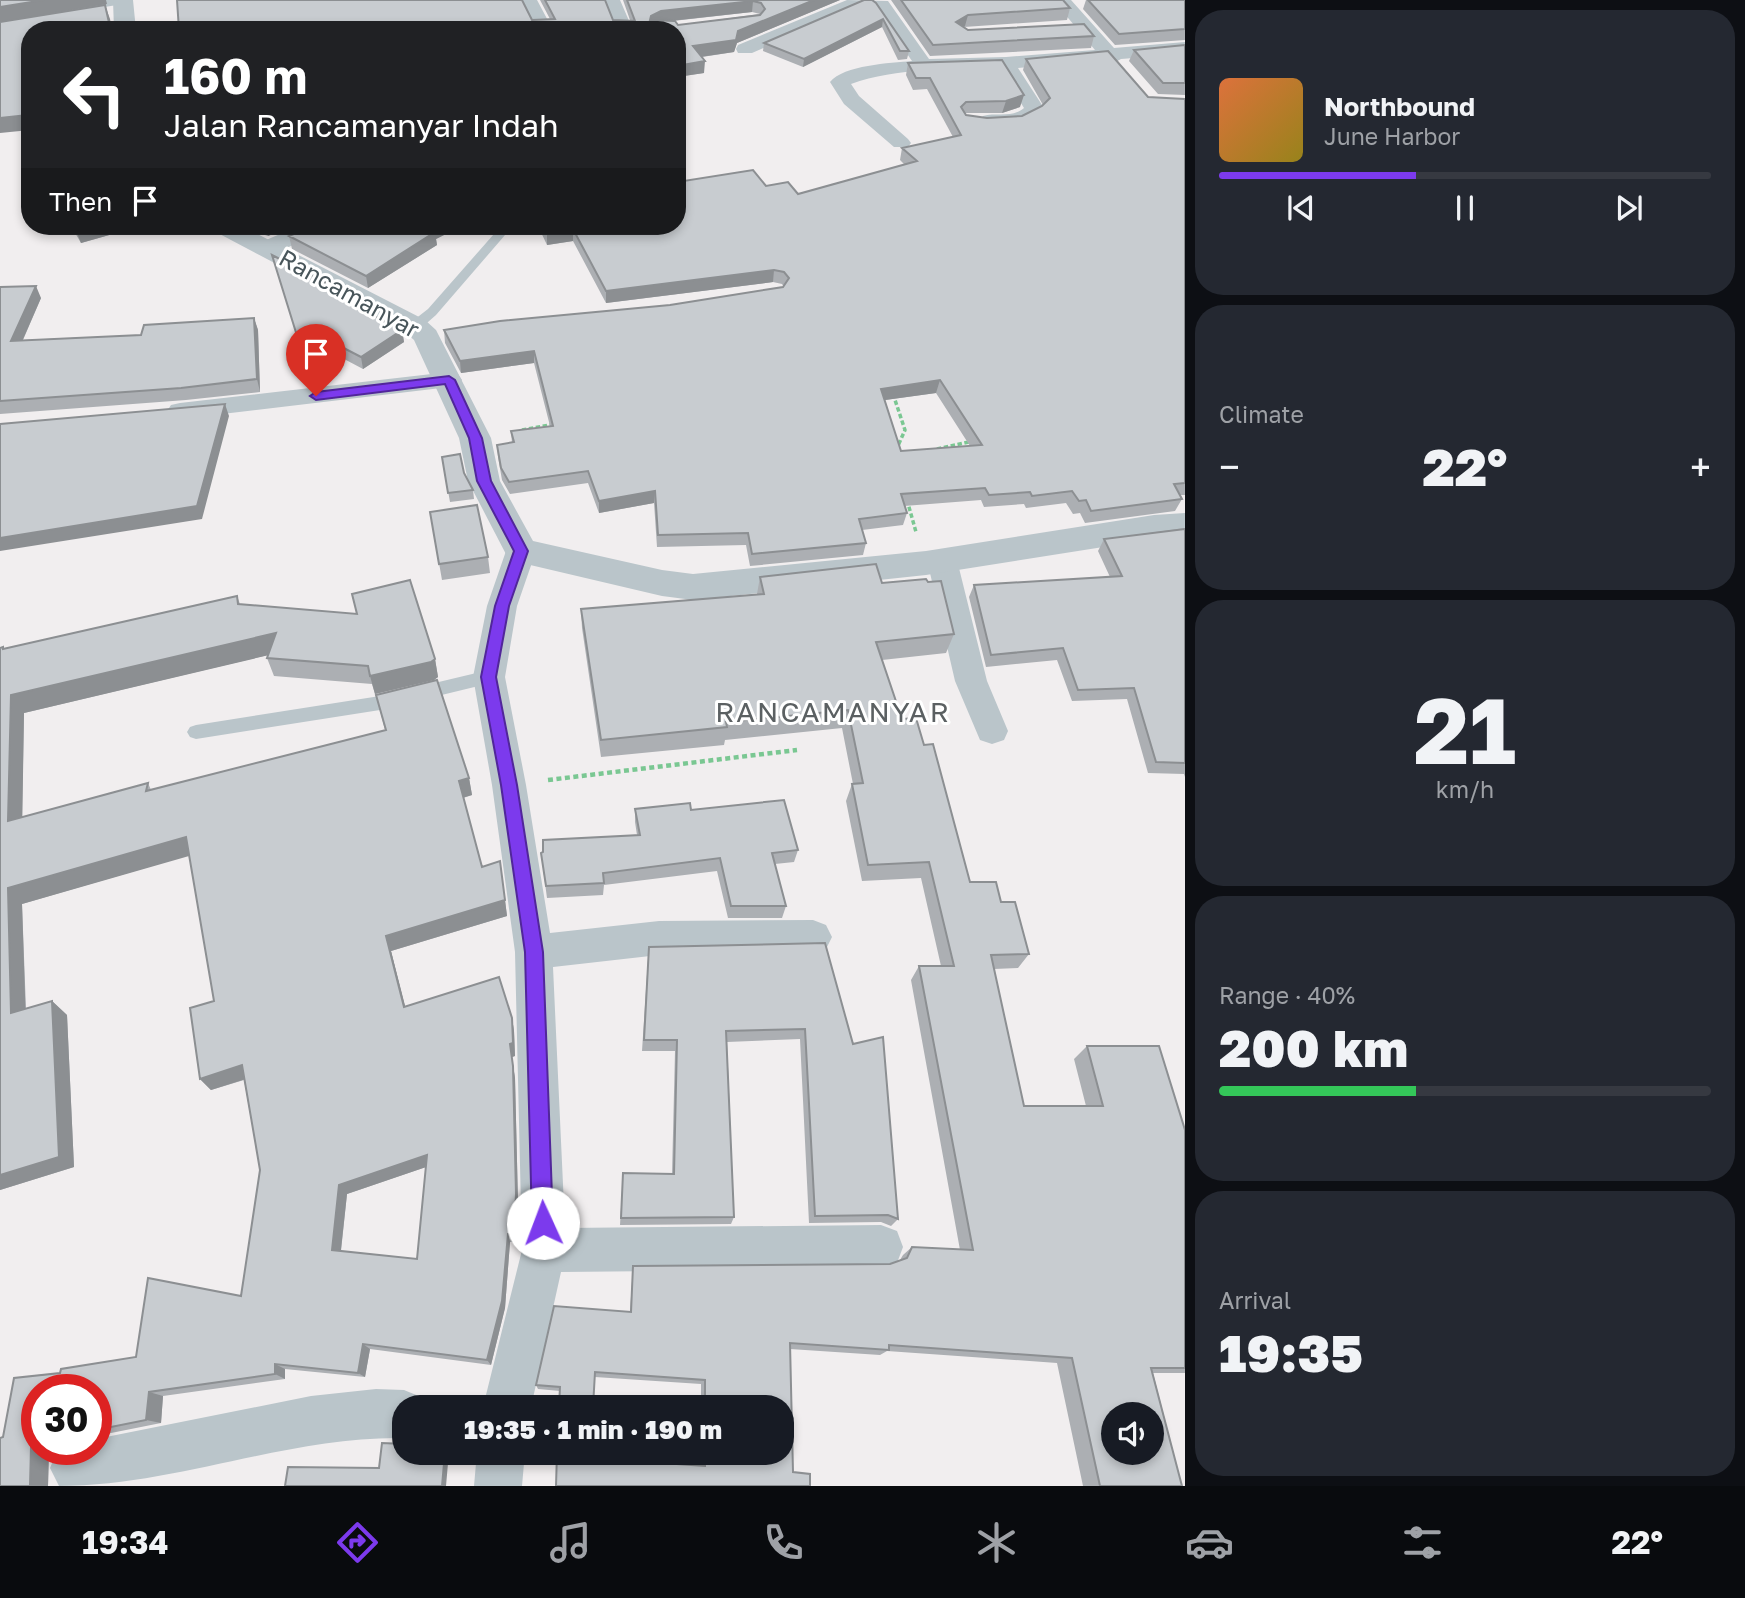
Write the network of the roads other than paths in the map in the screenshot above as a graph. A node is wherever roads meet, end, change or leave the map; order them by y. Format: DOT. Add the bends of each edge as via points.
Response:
graph roads {
  1 [pos="528,0"];
  2 [pos="611,0"];
  3 [pos="862,0"];
  4 [pos="875,0"];
  5 [pos="1063,1"];
  6 [pos="1089,1"];
  7 [pos="122,10"];
  8 [pos="0,19"];
  9 [pos="55,21"];
  10 [pos="539,21"];
  11 [pos="620,21"];
  12 [pos="21,27"];
  13 [pos="1086,27"];
  14 [pos="1059,29"];
  15 [pos="0,30"];
  16 [pos="1185,48"];
  17 [pos="746,49"];
  18 [pos="1110,55"];
  19 [pos="1006,63"];
  20 [pos="924,65"];
  21 [pos="1127,74"];
  22 [pos="970,120"];
  23 [pos="901,143"];
  24 [pos="241,235"];
  25 [pos="297,235"];
  26 [pos="499,235"];
  27 [pos="267,248"];
  28 [pos="431,331"];
  29 [pos="449,380"];
  30 [pos="159,413"];
  31 [pos="1185,525"];
  32 [pos="521,551"];
  33 [pos="934,561"];
  34 [pos="489,677"];
  35 [pos="992,731"];
  36 [pos="196,732"];
  37 [pos="813,937"];
  38 [pos="534,952"];
  39 [pos="881,1247"];
  40 [pos="544,1250"];
  41 [pos="510,1395"];
  42 [pos="392,1414"];
  43 [pos="500,1465"];
  44 [pos="74,1468"];
  45 [pos="498,1486"];
  1 -- 10 [label="street"];
  2 -- 11 [label="street"];
  3 -- 17 [label="street"];
  4 -- 20 [label="street"];
  5 -- 6 [label="street"];
  5 -- 13 [label="street"];
  7 -- 8 [label="street"];
  7 -- 9 [label="street"];
  12 -- 15 [label="street"];
  13 -- 14 [label="street"];
  13 -- 18 [label="street"];
  16 -- 18 [label="street"];
  18 -- 19 [label="street"];
  18 -- 21 [label="street"];
  19 -- 20 [label="street"];
  19 -- 22 [label="street" via="1034,108 1031,114 1017,120"];
  20 -- 23 [label="street" via="866,72 840,82 851,100"];
  24 -- 27 [label="street, Rancamanyar"];
  25 -- 27 [label="street"];
  26 -- 28 [label="lane" via="432,312"];
  27 -- 28 [label="street, Rancamanyar"];
  28 -- 29 [label="street, Rancamanyar"];
  29 -- 30 [label="street"];
  29 -- 32 [label="street, Rancamanyar" via="475,438 484,481"];
  31 -- 33 [label="street"];
  32 -- 33 [label="street" via="693,587"];
  32 -- 34 [label="street" via="502,606"];
  33 -- 35 [label="street" via="971,681"];
  34 -- 36 [label="lane" via="381,702"];
  34 -- 38 [label="street"];
  37 -- 38 [label="street" via="659,938"];
  38 -- 40 [label="street"];
  39 -- 40 [label="street"];
  40 -- 41 [label="street"];
  42 -- 44 [label="street" via="311,1420"];
  43 -- 45 [label="street"];
}
